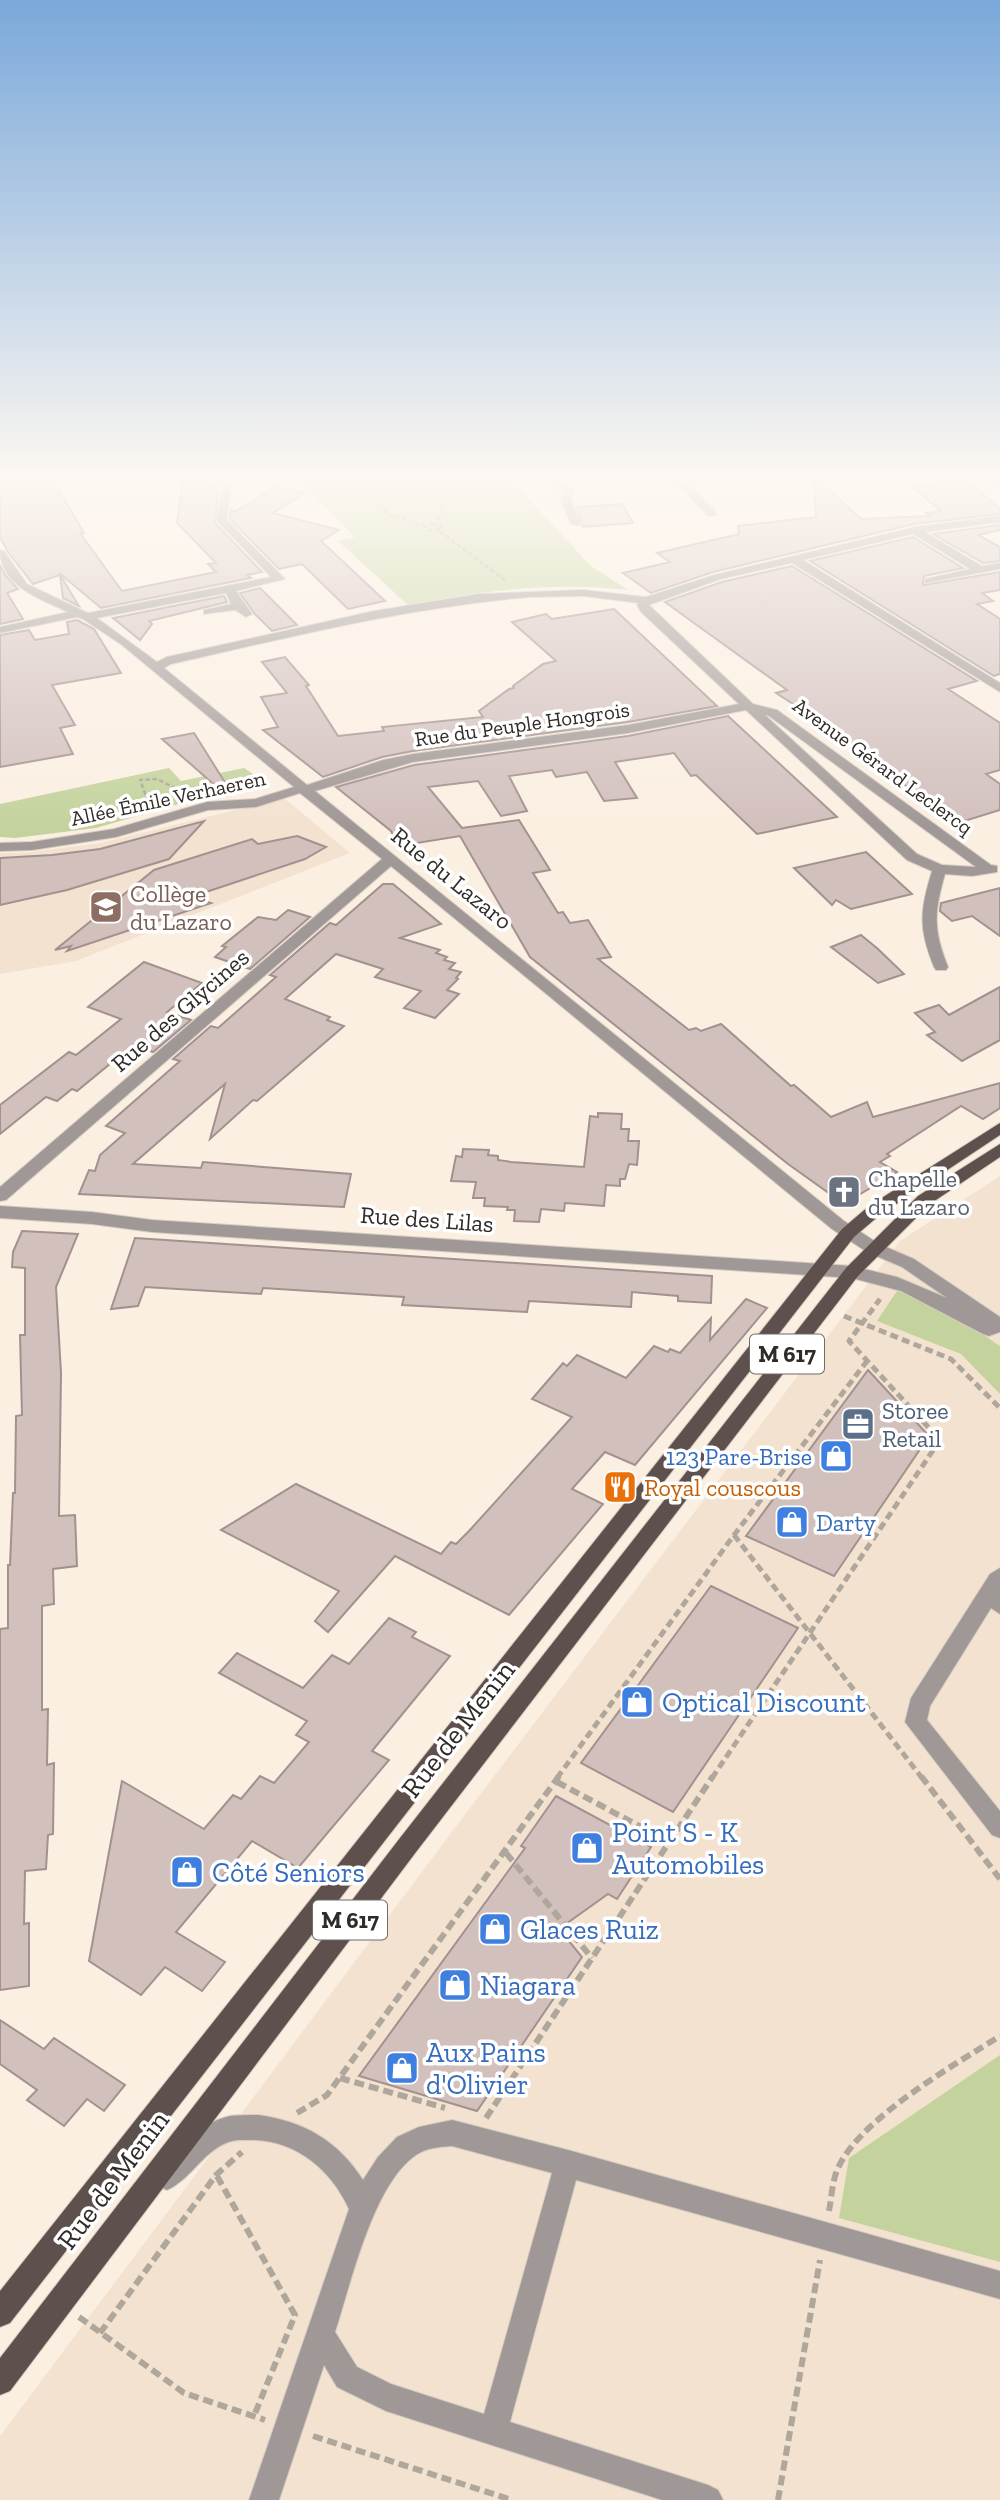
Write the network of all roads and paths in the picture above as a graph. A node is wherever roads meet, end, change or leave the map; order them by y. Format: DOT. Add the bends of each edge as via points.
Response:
graph roads {
  1 [pos="35,592"];
  2 [pos="209,592"];
  3 [pos="231,592"];
  4 [pos="520,592"];
  5 [pos="672,592"];
  6 [pos="846,592"];
  7 [pos="523,596"];
  8 [pos="647,600"];
  9 [pos="208,612"];
  10 [pos="83,615"];
  11 [pos="0,630"];
  12 [pos="155,668"];
  13 [pos="1000,688"];
  14 [pos="748,706"];
  15 [pos="304,789"];
  16 [pos="183,792"];
  17 [pos="152,807"];
  18 [pos="0,847"];
  19 [pos="390,860"];
  20 [pos="995,868"];
  21 [pos="940,869"];
  22 [pos="940,967"];
  23 [pos="1000,1128"];
  24 [pos="1000,1149"];
  25 [pos="0,1196"];
  26 [pos="0,1212"];
  27 [pos="848,1233"];
  28 [pos="873,1248"];
  29 [pos="820,1269"];
  30 [pos="852,1272"];
  31 [pos="836,1313"];
  32 [pos="1000,1326"];
  33 [pos="1000,1336"];
  34 [pos="849,1341"];
  35 [pos="867,1361"];
  36 [pos="1000,1408"];
  37 [pos="734,1535"];
  38 [pos="999,1578"];
  39 [pos="1000,1606"];
  40 [pos="809,1632"];
  41 [pos="519,1652"];
  42 [pos="546,1667"];
  43 [pos="557,1782"];
  44 [pos="1000,1828"];
  45 [pos="669,1842"];
  46 [pos="506,1853"];
  47 [pos="1000,1879"];
  48 [pos="592,1958"];
  49 [pos="1000,2036"];
  50 [pos="340,2078"];
  51 [pos="458,2112"];
  52 [pos="472,2116"];
  53 [pos="268,2129"];
  54 [pos="568,2163"];
  55 [pos="216,2175"];
  56 [pos="363,2208"];
  57 [pos="116,2229"];
  58 [pos="824,2236"];
  59 [pos="1000,2285"];
  60 [pos="59,2303"];
  61 [pos="0,2313"];
  62 [pos="100,2333"];
  63 [pos="320,2334"];
  64 [pos="0,2381"];
  65 [pos="254,2416"];
  66 [pos="288,2428"];
  67 [pos="493,2431"];
  68 [pos="264,2500"];
  69 [pos="512,2500"];
  70 [pos="708,2500"];
  71 [pos="778,2500"];
  1 -- 10 [label="street, Rue du Lazaro"];
  2 -- 10 [label="street"];
  3 -- 9 [label="street" via="242,610"];
  4 -- 7 [label="path"];
  5 -- 8 [label="street"];
  6 -- 13 [label="street"];
  7 -- 8 [label="street" via="584,593"];
  7 -- 12 [label="street" via="408,609 167,661"];
  8 -- 14 [label="street, Avenue Gérard Leclercq" via="645,610"];
  10 -- 11 [label="street"];
  10 -- 12 [label="street, Rue du Lazaro"];
  12 -- 15 [label="street, Rue du Lazaro"];
  14 -- 15 [label="street, Rue du Peuple Hongrois" via="628,729 399,761"];
  14 -- 20 [label="street, Avenue Gérard Leclercq" via="773,713"];
  14 -- 21 [label="street, Avenue Gérard Leclercq" via="918,862"];
  15 -- 18 [label="street, Allée Émile Verhaeren" via="256,803 207,806 116,833"];
  15 -- 19 [label="street, Rue du Lazaro"];
  16 -- 17 [label="path" via="160,780 140,780"];
  19 -- 25 [label="street, Rue des Glycines"];
  19 -- 27 [label="street, Rue du Lazaro"];
  20 -- 21 [label="street, Avenue Gérard Leclercq"];
  21 -- 22 [label="street" via="926,918"];
  23 -- 27 [label="main road, Rue de Menin / M 617" via="875,1210"];
  24 -- 28 [label="main road, Rue de Menin / M 617" via="924,1200"];
  26 -- 29 [label="street, Rue des Lilas"];
  27 -- 28 [label="street, Rue du Lazaro"];
  27 -- 29 [label="main road, Rue de Menin / M 617"];
  28 -- 30 [label="main road, Rue de Menin / M 617"];
  28 -- 32 [label="street, Rue du Lazaro" via="908,1263"];
  29 -- 30 [label="street, Rue des Lilas"];
  29 -- 41 [label="main road, Rue de Menin / M 617"];
  30 -- 33 [label="street, Rue des Lilas" via="893,1280 931,1295"];
  30 -- 42 [label="main road, Rue de Menin / M 617"];
  31 -- 36 [label="path" via="951,1359"];
  34 -- 35 [label="path"];
  35 -- 37 [label="path"];
  35 -- 40 [label="path" via="940,1440"];
  37 -- 40 [label="path"];
  37 -- 43 [label="path"];
  38 -- 39 [label="street" via="996,1597"];
  38 -- 44 [label="street" via="944,1660 919,1704 916,1722"];
  40 -- 45 [label="path"];
  40 -- 47 [label="path"];
  41 -- 42 [label="main road"];
  41 -- 61 [label="main road, Rue de Menin / M 617"];
  42 -- 57 [label="main road, Rue de Menin / M 617"];
  43 -- 45 [label="path"];
  43 -- 46 [label="path"];
  45 -- 48 [label="path"];
  46 -- 48 [label="path"];
  46 -- 50 [label="path"];
  48 -- 52 [label="path" via="485,2119"];
  49 -- 58 [label="path" via="939,2076 855,2142 839,2165"];
  50 -- 51 [label="path"];
  50 -- 53 [label="path" via="327,2095"];
  53 -- 55 [label="path"];
  53 -- 56 [label="street" via="317,2146 345,2174"];
  53 -- 57 [label="street" via="227,2130 211,2138"];
  54 -- 56 [label="street" via="470,2136 435,2133 391,2157"];
  54 -- 58 [label="street"];
  54 -- 67 [label="street"];
  55 -- 62 [label="path"];
  55 -- 65 [label="path" via="295,2315"];
  56 -- 63 [label="street"];
  57 -- 60 [label="main road, Rue de Menin / M 617"];
  58 -- 59 [label="street"];
  58 -- 71 [label="path"];
  60 -- 62 [label="path"];
  60 -- 64 [label="main road, Rue de Menin / M 617"];
  62 -- 65 [label="path" via="184,2392"];
  63 -- 66 [label="street"];
  63 -- 67 [label="street" via="356,2384"];
  65 -- 66 [label="path"];
  66 -- 68 [label="street"];
  66 -- 69 [label="path"];
  67 -- 70 [label="street"];
}
